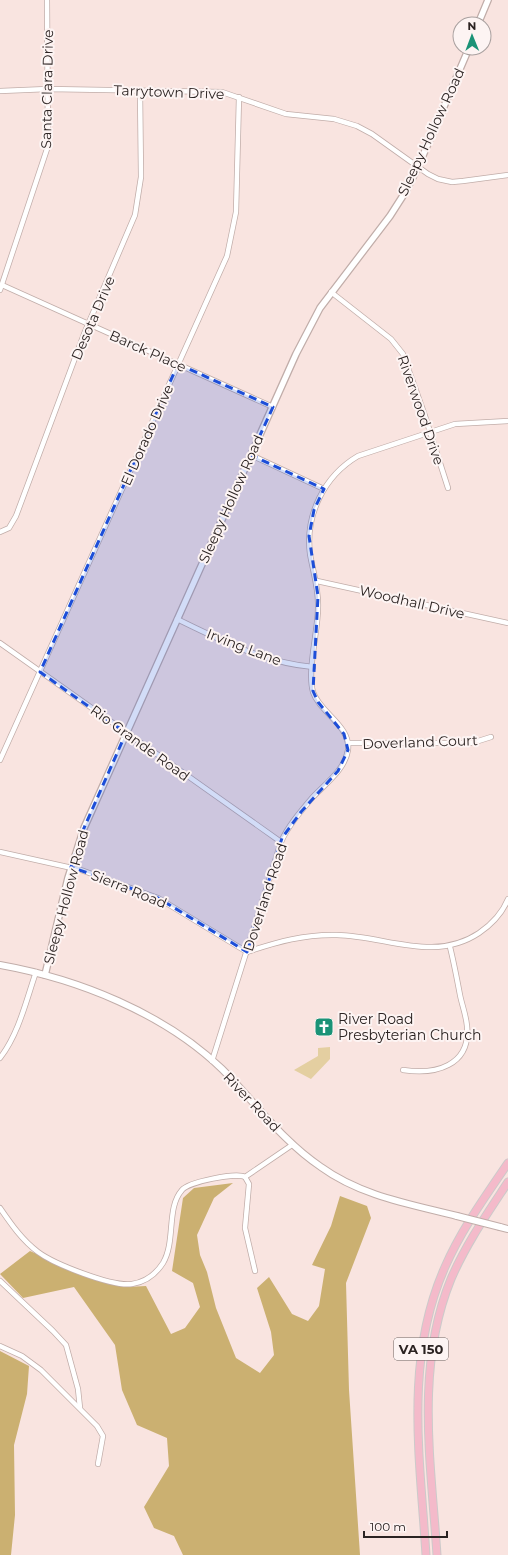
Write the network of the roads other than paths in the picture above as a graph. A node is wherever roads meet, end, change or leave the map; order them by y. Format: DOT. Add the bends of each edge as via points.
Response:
graph roads {
  1 [pos="47,0"];
  2 [pos="488,0"];
  3 [pos="481,16"];
  4 [pos="466,56"];
  5 [pos="48,89"];
  6 [pos="140,90"];
  7 [pos="0,91"];
  8 [pos="239,97"];
  9 [pos="418,167"];
  10 [pos="508,175"];
  11 [pos="1,287"];
  12 [pos="331,292"];
  13 [pos="88,324"];
  14 [pos="178,364"];
  15 [pos="272,407"];
  16 [pos="508,421"];
  17 [pos="430,432"];
  18 [pos="251,455"];
  19 [pos="448,488"];
  20 [pos="324,489"];
  21 [pos="0,532"];
  22 [pos="317,581"];
  23 [pos="178,619"];
  24 [pos="508,623"];
  25 [pos="0,643"];
  26 [pos="313,667"];
  27 [pos="40,672"];
  28 [pos="126,733"];
  29 [pos="491,737"];
  30 [pos="348,743"];
  31 [pos="0,760"];
  32 [pos="281,842"];
  33 [pos="0,852"];
  34 [pos="71,867"];
  35 [pos="508,899"];
  36 [pos="450,946"];
  37 [pos="247,952"];
  38 [pos="0,965"];
  39 [pos="36,972"];
  40 [pos="45,974"];
  41 [pos="0,1058"];
  42 [pos="212,1061"];
  43 [pos="403,1070"];
  44 [pos="292,1145"];
  45 [pos="508,1163"];
  46 [pos="245,1177"];
  47 [pos="508,1182"];
  48 [pos="0,1208"];
  49 [pos="508,1229"];
  50 [pos="255,1271"];
  51 [pos="0,1281"];
  52 [pos="0,1346"];
  53 [pos="80,1408"];
  54 [pos="98,1464"];
  55 [pos="426,1555"];
  56 [pos="436,1555"];
  1 -- 5 [label="street, Santa Clara Drive"];
  2 -- 3 [label="street"];
  4 -- 9 [label="street, Sleepy Hollow Road"];
  5 -- 6 [label="street, Tarrytown Drive"];
  5 -- 7 [label="street, Tarrytown Drive"];
  5 -- 11 [label="street, Santa Clara Drive" via="47,153"];
  6 -- 8 [label="street, Tarrytown Drive" via="210,90"];
  6 -- 13 [label="street, Desota Drive" via="140,177 135,215"];
  8 -- 9 [label="street, Tarrytown Drive" via="286,114 334,119 351,124 372,134"];
  8 -- 14 [label="street, El Dorado Drive" via="237,197 230,245 220,273"];
  9 -- 10 [label="street, Tarrytown Drive" via="434,177 452,182"];
  9 -- 12 [label="street, Sleepy Hollow Road" via="390,216"];
  11 -- 13 [label="street, Barck Place"];
  12 -- 15 [label="street, Sleepy Hollow Road" via="311,323"];
  12 -- 17 [label="street, Riverwood Drive" via="399,347 411,374"];
  13 -- 14 [label="street, Barck Place"];
  13 -- 21 [label="street, Desota Drive" via="16,516 9,528"];
  14 -- 15 [label="street, Barck Place"];
  14 -- 27 [label="street, El Dorado Drive"];
  15 -- 18 [label="street, Sleepy Hollow Road"];
  16 -- 17 [label="street" via="461,423"];
  17 -- 19 [label="street, Riverwood Drive"];
  17 -- 20 [label="street" via="358,456 344,466"];
  18 -- 20 [label="street"];
  18 -- 23 [label="street, Sleepy Hollow Road"];
  20 -- 22 [label="street" via="314,510 309,536"];
  22 -- 24 [label="street, Woodhall Drive"];
  22 -- 26 [label="street" via="319,606"];
  23 -- 26 [label="street, Irving Lane" via="268,659"];
  23 -- 28 [label="street, Sleepy Hollow Road"];
  25 -- 27 [label="street, Rio Grande Road"];
  26 -- 30 [label="street" via="312,685 315,698 341,729"];
  27 -- 28 [label="street, Rio Grande Road"];
  27 -- 31 [label="street, El Dorado Drive"];
  28 -- 32 [label="street, Rio Grande Road"];
  28 -- 34 [label="street, Sleepy Hollow Road" via="84,828"];
  29 -- 30 [label="street, Doverland Court" via="472,742"];
  30 -- 32 [label="street, Doverland Road" via="343,764 300,812"];
  32 -- 37 [label="street, Doverland Road"];
  33 -- 34 [label="street, Sierra Road"];
  34 -- 37 [label="street, Sierra Road" via="158,898"];
  34 -- 40 [label="street, Sleepy Hollow Road"];
  35 -- 36 [label="street" via="503,910 490,925 465,941"];
  36 -- 37 [label="street" via="429,948 323,935 297,938"];
  36 -- 43 [label="street" via="467,1026 464,1046 457,1058 441,1069 423,1073"];
  37 -- 42 [label="street, Doverland Road"];
  38 -- 39 [label="main road, River Road"];
  39 -- 40 [label="main road, River Road"];
  39 -- 41 [label="street" via="18,1026"];
  40 -- 42 [label="main road, River Road" via="90,989 151,1019"];
  42 -- 44 [label="main road, River Road"];
  44 -- 46 [label="street"];
  44 -- 49 [label="main road, River Road, bridge" via="321,1168 355,1187 392,1200"];
  45 -- 55 [label="highway, VA 150" via="453,1250 437,1287 425,1325 419,1360 417,1405"];
  46 -- 48 [label="street" via="236,1175 196,1182 181,1190 175,1202 171,1242 164,1261 149,1278 131,1284 104,1280 51,1260 29,1245"];
  46 -- 50 [label="street" via="249,1184 245,1228"];
  47 -- 56 [label="highway, VA 150" via="460,1260 444,1297 434,1337 428,1377 428,1407"];
  51 -- 53 [label="street" via="54,1330 66,1345 78,1389"];
  52 -- 53 [label="street" via="31,1362"];
  53 -- 54 [label="street" via="104,1436"];
}
